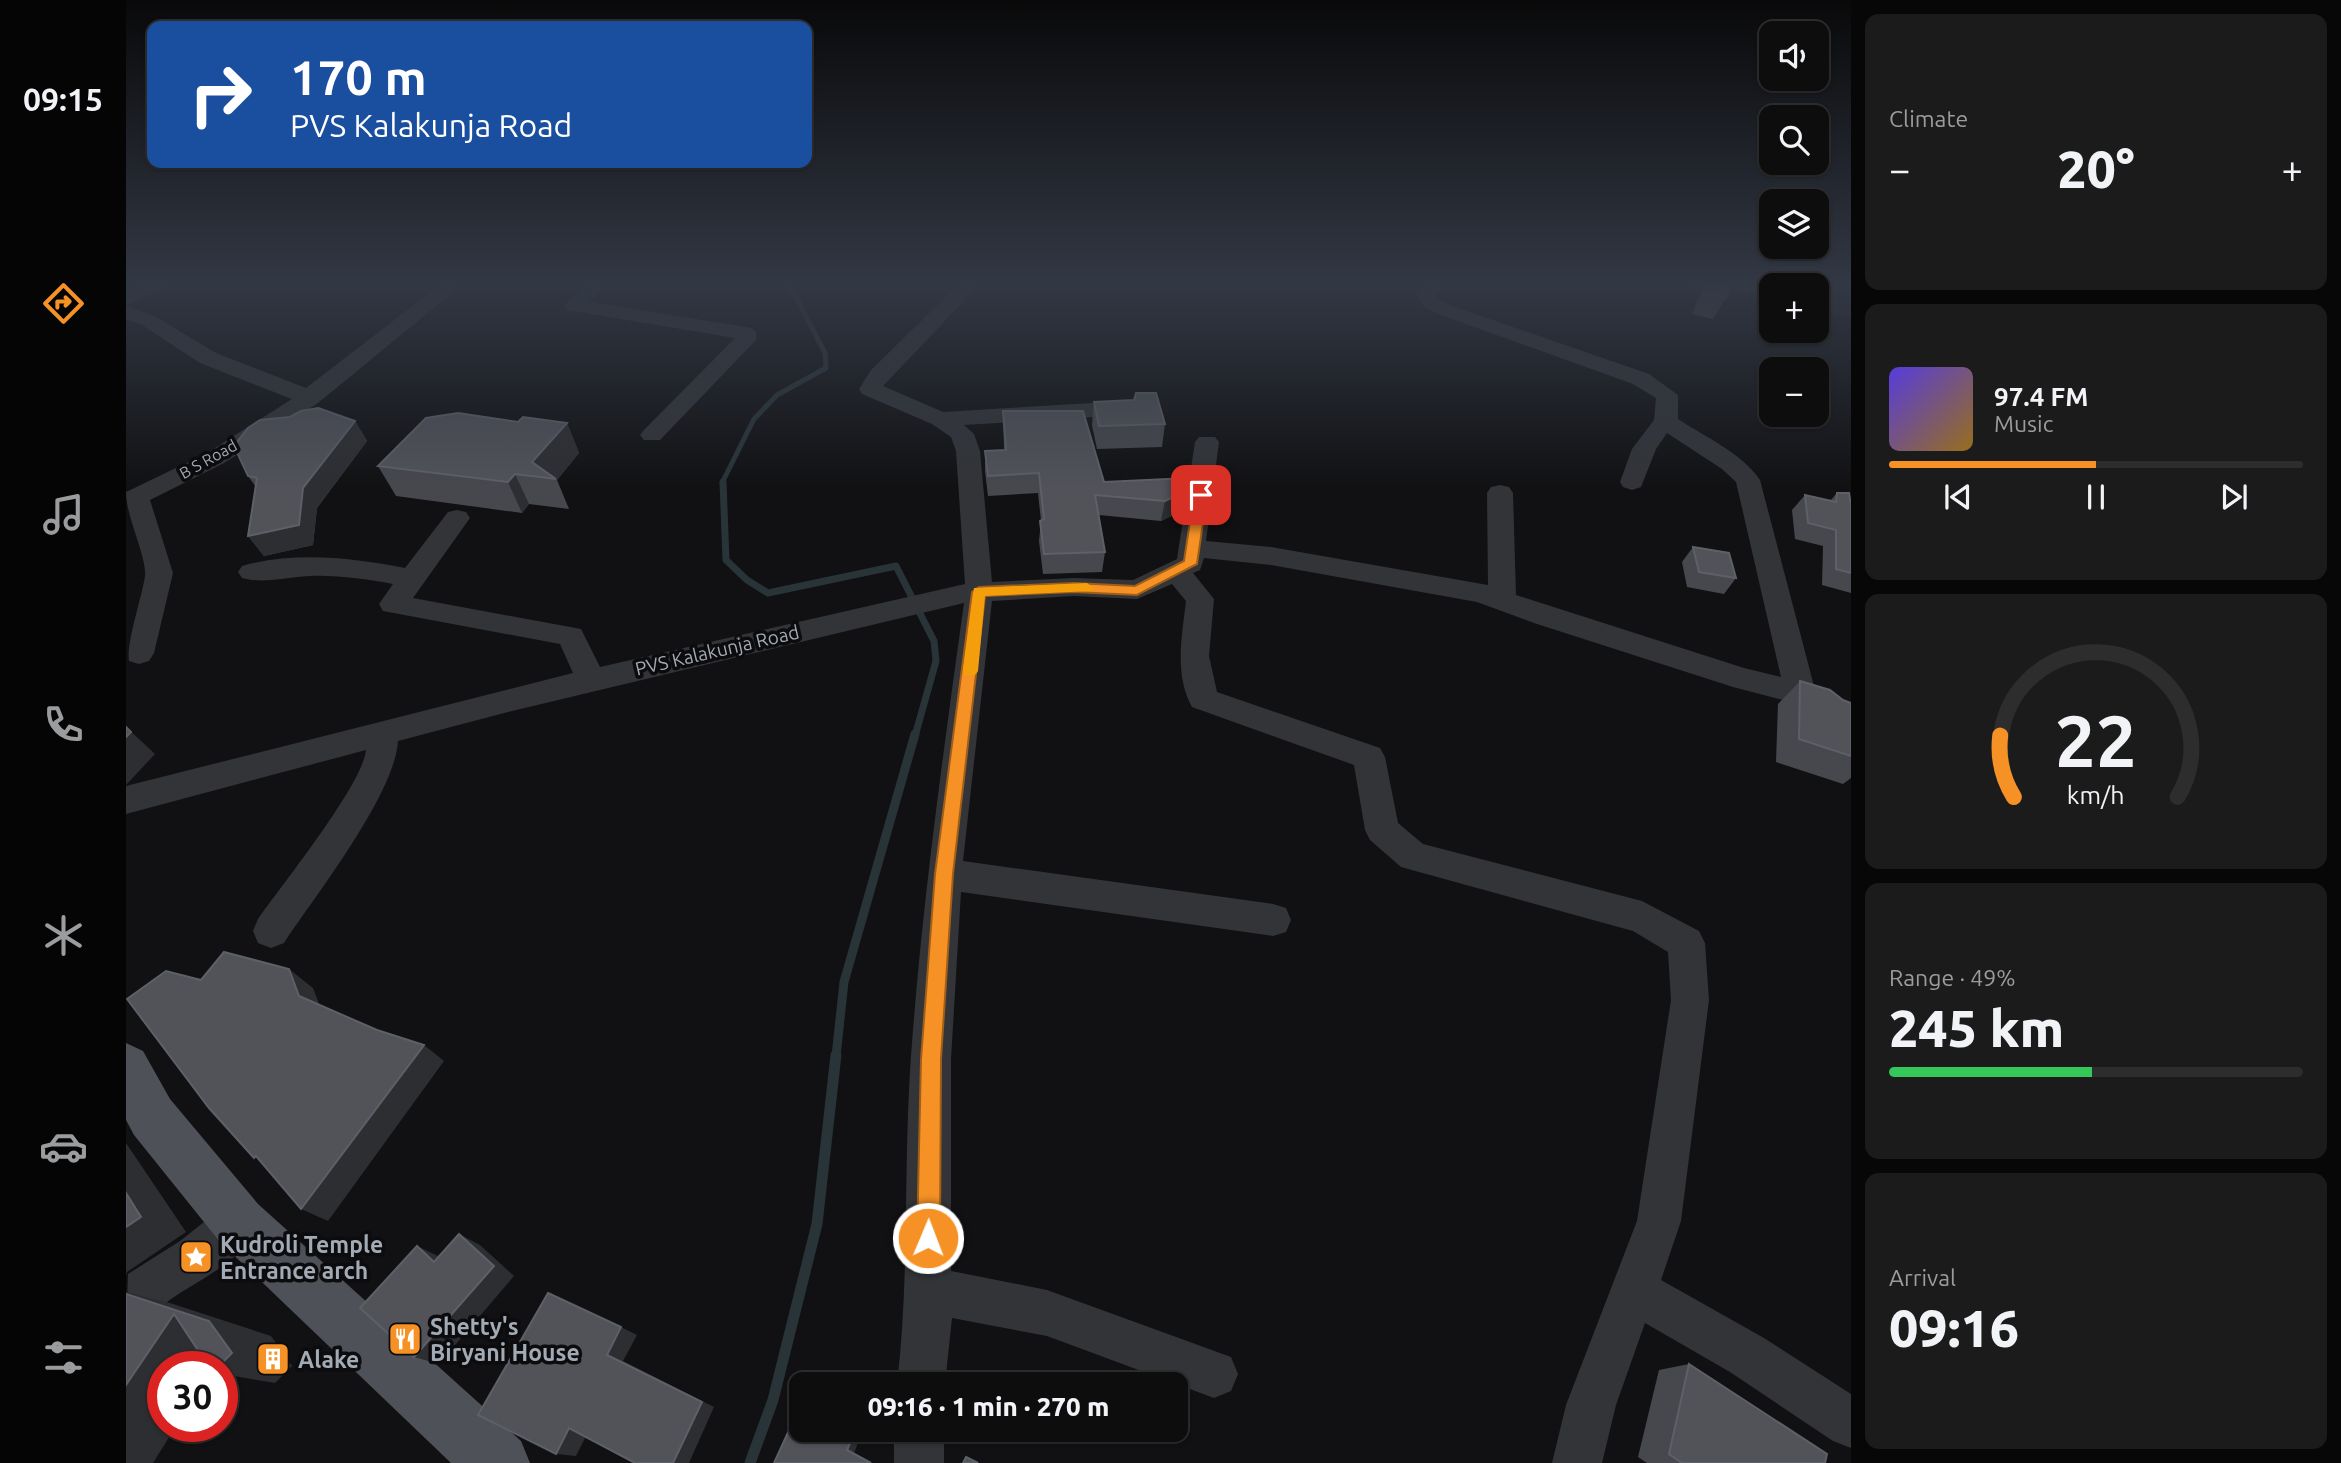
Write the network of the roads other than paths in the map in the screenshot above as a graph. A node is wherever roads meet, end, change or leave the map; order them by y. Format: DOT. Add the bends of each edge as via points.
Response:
graph roads {
  1 [pos="199,352"];
  2 [pos="367,352"];
  3 [pos="733,352"];
  4 [pos="902,352"];
  5 [pos="1565,352"];
  6 [pos="310,398"];
  7 [pos="1126,408"];
  8 [pos="940,419"];
  9 [pos="1666,422"];
  10 [pos="652,435"];
  11 [pos="1207,442"];
  12 [pos="1632,482"];
  13 [pos="1500,493"];
  14 [pos="131,499"];
  15 [pos="457,518"];
  16 [pos="1185,560"];
  17 [pos="252,572"];
  18 [pos="411,579"];
  19 [pos="966,593"];
  20 [pos="1502,599"];
  21 [pos="139,653"];
  22 [pos="591,680"];
  23 [pos="1800,693"];
  24 [pos="1851,720"];
  25 [pos="383,733"];
  26 [pos="126,800"];
  27 [pos="944,874"];
  28 [pos="1273,920"];
  29 [pos="271,931"];
  30 [pos="126,1068"];
  31 [pos="239,1223"];
  32 [pos="928,1290"];
  33 [pos="1634,1291"];
  34 [pos="126,1312"];
  35 [pos="922,1372"];
  36 [pos="1214,1374"];
  37 [pos="1851,1423"];
  38 [pos="919,1442"];
  39 [pos="499,1463"];
  40 [pos="919,1463"];
  41 [pos="1577,1463"];
  1 -- 6 [label="street"];
  2 -- 6 [label="street, B S Road"];
  3 -- 10 [label="street"];
  4 -- 8 [label="street" via="870,389"];
  5 -- 9 [label="street" via="1641,379 1667,395"];
  6 -- 14 [label="street, B S Road" via="205,463"];
  7 -- 8 [label="street"];
  8 -- 19 [label="street" via="962,434 968,451"];
  9 -- 12 [label="street" via="1653,432 1641,452"];
  9 -- 23 [label="street" via="1748,480"];
  11 -- 16 [label="street"];
  13 -- 20 [label="street"];
  14 -- 21 [label="street" via="159,573"];
  15 -- 18 [label="street"];
  16 -- 19 [label="street, PVS Kalakunja Road" via="1137,590 1074,587"];
  16 -- 20 [label="street" via="1271,556"];
  16 -- 33 [label="street" via="1200,599 1194,656 1203,699 1338,742 1369,757 1382,830 1413,856 1642,917 1686,943 1690,1000 1659,1221"];
  17 -- 18 [label="street" via="358,568"];
  18 -- 22 [label="street" via="393,604 571,636"];
  19 -- 22 [label="street, PVS Kalakunja Road"];
  19 -- 27 [label="street"];
  20 -- 23 [label="street" via="1610,637"];
  22 -- 25 [label="street, PVS Kalakunja Road"];
  23 -- 24 [label="street"];
  25 -- 26 [label="street, PVS Kalakunja Road"];
  25 -- 29 [label="street" via="381,759 363,796"];
  27 -- 28 [label="street"];
  27 -- 32 [label="street" via="931,1059"];
  30 -- 31 [label="main road" via="152,1116"];
  31 -- 34 [label="street" via="144,1290"];
  31 -- 39 [label="main road"];
  32 -- 35 [label="street"];
  32 -- 36 [label="street" via="1047,1313"];
  33 -- 37 [label="street" via="1747,1355"];
  33 -- 41 [label="street" via="1591,1405"];
  38 -- 40 [label="street"];
}
